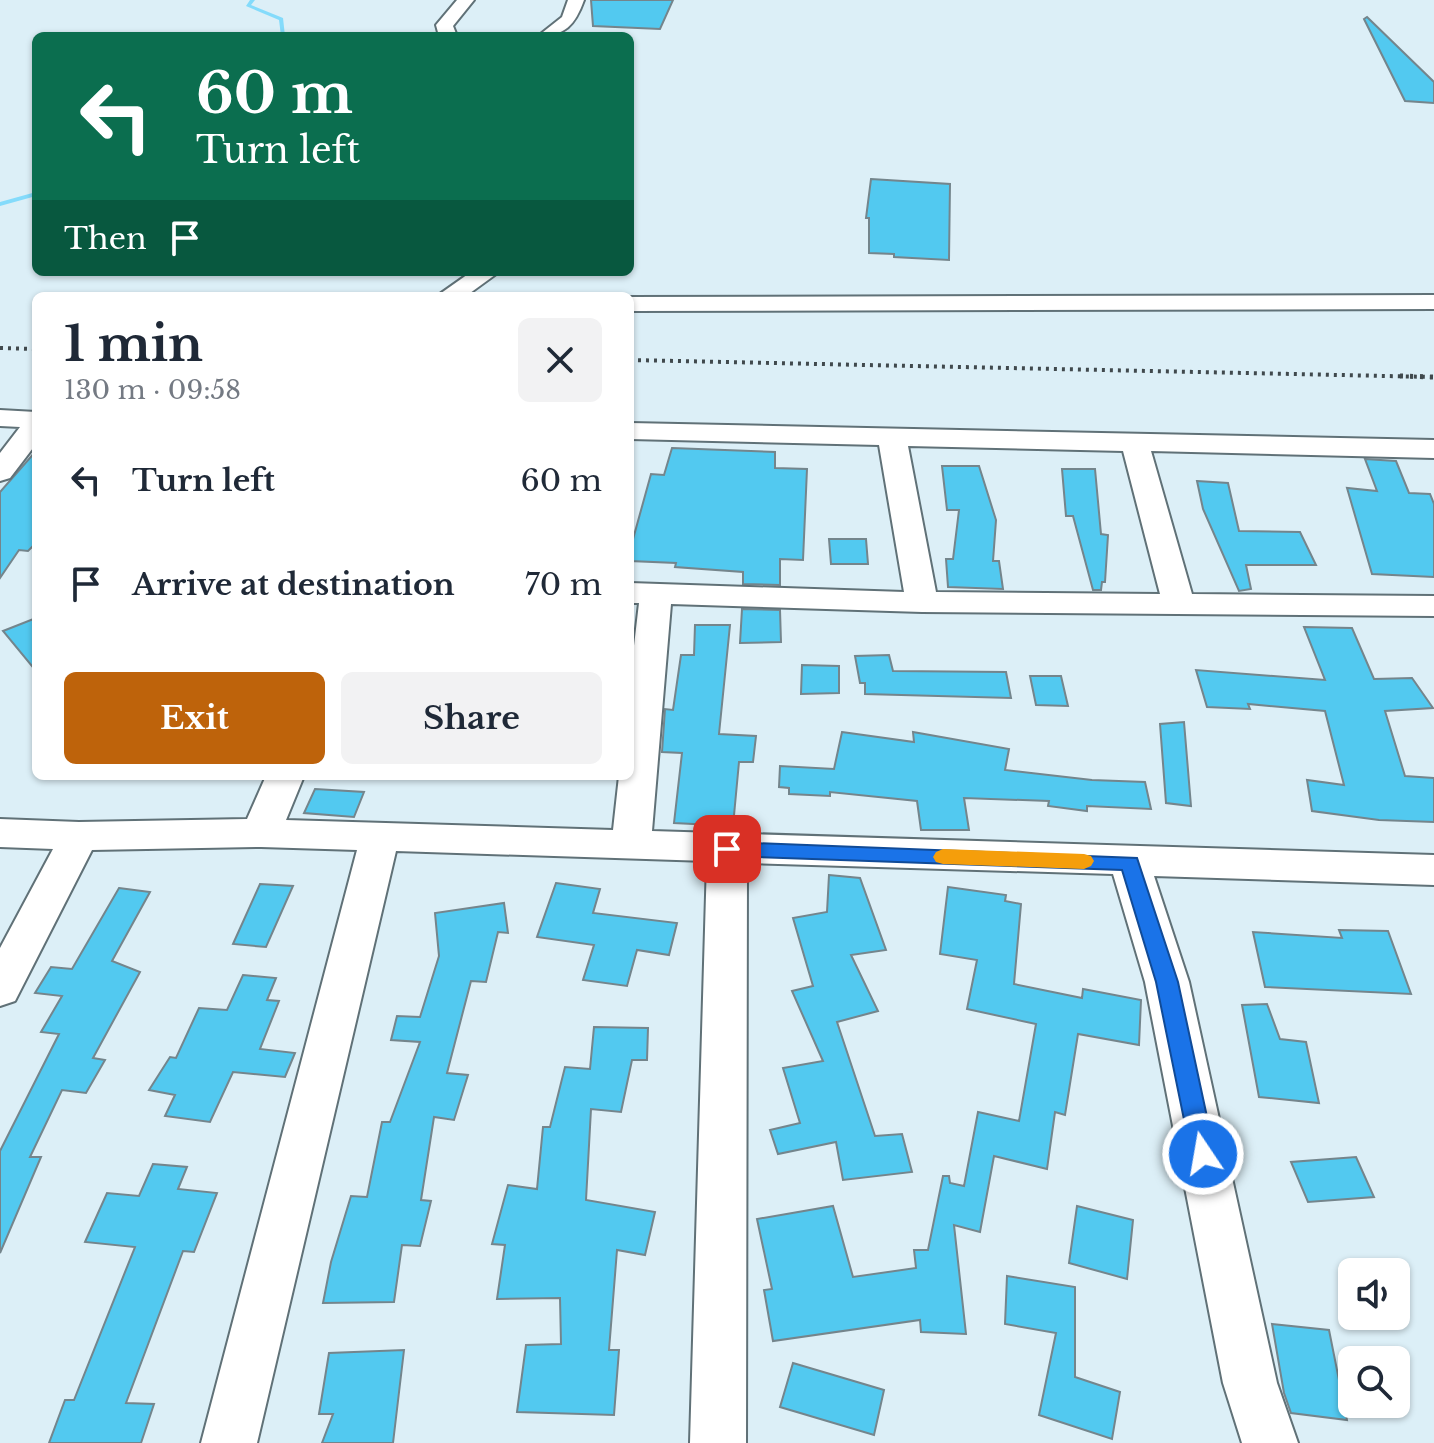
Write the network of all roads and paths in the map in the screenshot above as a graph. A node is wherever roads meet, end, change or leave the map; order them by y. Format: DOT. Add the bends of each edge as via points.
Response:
graph roads {
  1 [pos="466,0"];
  2 [pos="576,0"];
  3 [pos="447,32"];
  4 [pos="555,32"];
  5 [pos="481,276"];
  6 [pos="455,292"];
  7 [pos="1434,302"];
  8 [pos="634,304"];
  9 [pos="0,418"];
  10 [pos="32,422"];
  11 [pos="32,428"];
  12 [pos="634,431"];
  13 [pos="892,437"];
  14 [pos="1135,443"];
  15 [pos="1434,449"];
  16 [pos="0,472"];
  17 [pos="643,594"];
  18 [pos="922,602"];
  19 [pos="1178,602"];
  20 [pos="1434,606"];
  21 [pos="283,780"];
  22 [pos="0,833"];
  23 [pos="261,833"];
  24 [pos="79,836"];
  25 [pos="380,838"];
  26 [pos="631,845"];
  27 [pos="727,849"];
  28 [pos="1130,863"];
  29 [pos="1434,870"];
  30 [pos="0,989"];
  31 [pos="229,1443"];
  32 [pos="718,1443"];
  33 [pos="1270,1443"];
  1 -- 3 [label="street" via="444,25"];
  2 -- 4 [label="street" via="569,19"];
  5 -- 6 [label="street"];
  7 -- 8 [label="street"];
  9 -- 10 [label="street"];
  11 -- 16 [label="street"];
  12 -- 13 [label="street"];
  13 -- 14 [label="street"];
  13 -- 18 [label="street"];
  14 -- 15 [label="street"];
  14 -- 19 [label="street"];
  17 -- 18 [label="street"];
  17 -- 26 [label="street"];
  18 -- 19 [label="street"];
  19 -- 20 [label="street"];
  21 -- 23 [label="street"];
  22 -- 24 [label="street"];
  23 -- 24 [label="street"];
  23 -- 25 [label="street"];
  24 -- 30 [label="street"];
  25 -- 26 [label="street"];
  25 -- 31 [label="street"];
  26 -- 27 [label="street"];
  27 -- 28 [label="street"];
  27 -- 32 [label="street"];
  28 -- 29 [label="street"];
  28 -- 33 [label="street" via="1167,982 1250,1383"];
}
